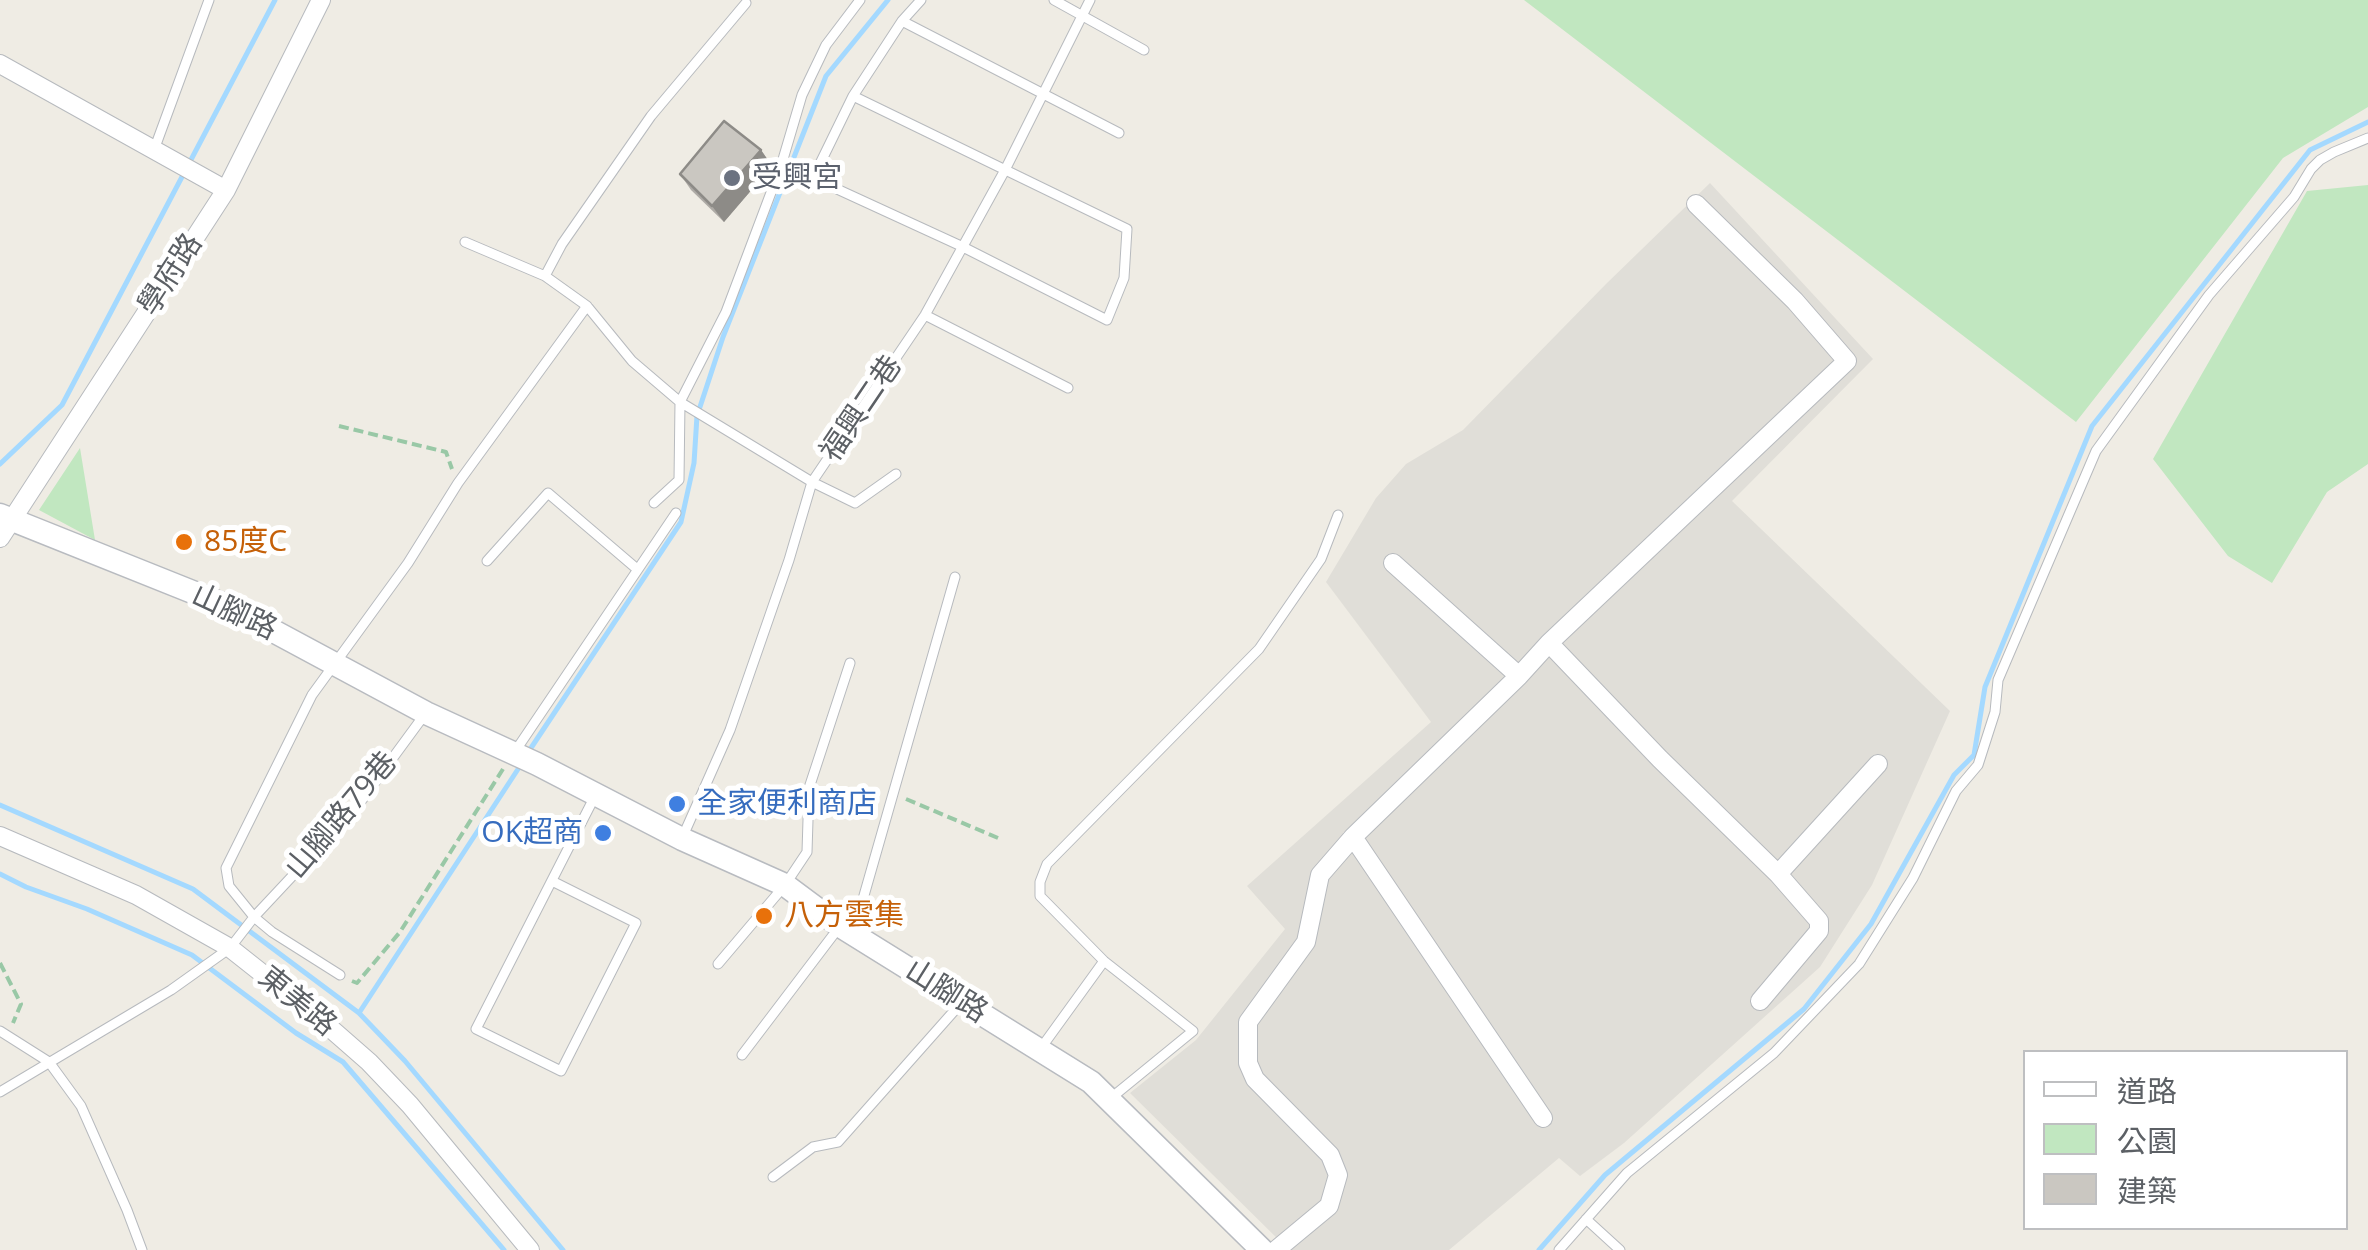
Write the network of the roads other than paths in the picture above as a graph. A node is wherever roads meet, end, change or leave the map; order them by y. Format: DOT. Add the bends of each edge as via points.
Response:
graph roads {
  1 [pos="209,0"];
  2 [pos="322,0"];
  3 [pos="860,0"];
  4 [pos="921,0"];
  5 [pos="1054,0"];
  6 [pos="1090,0"];
  7 [pos="746,4"];
  8 [pos="1084,14"];
  9 [pos="902,21"];
  10 [pos="1144,50"];
  11 [pos="0,64"];
  12 [pos="1042,93"];
  13 [pos="853,96"];
  14 [pos="1119,133"];
  15 [pos="2368,138"];
  16 [pos="154,150"];
  17 [pos="780,166"];
  18 [pos="1005,170"];
  19 [pos="812,178"];
  20 [pos="226,190"];
  21 [pos="1696,204"];
  22 [pos="465,242"];
  23 [pos="961,246"];
  24 [pos="545,276"];
  25 [pos="587,306"];
  26 [pos="925,315"];
  27 [pos="1068,388"];
  28 [pos="680,402"];
  29 [pos="896,474"];
  30 [pos="812,482"];
  31 [pos="654,503"];
  32 [pos="676,513"];
  33 [pos="1338,516"];
  34 [pos="4,524"];
  35 [pos="487,561"];
  36 [pos="1392,564"];
  37 [pos="637,569"];
  38 [pos="955,577"];
  39 [pos="1549,643"];
  40 [pos="850,662"];
  41 [pos="334,664"];
  42 [pos="1519,676"];
  43 [pos="426,713"];
  44 [pos="514,752"];
  45 [pos="1878,764"];
  46 [pos="596,794"];
  47 [pos="0,836"];
  48 [pos="1353,837"];
  49 [pos="682,839"];
  50 [pos="1778,874"];
  51 [pos="552,881"];
  52 [pos="785,885"];
  53 [pos="254,917"];
  54 [pos="840,926"];
  55 [pos="230,948"];
  56 [pos="1104,961"];
  57 [pos="718,964"];
  58 [pos="340,975"];
  59 [pos="1760,1001"];
  60 [pos="962,1002"];
  61 [pos="4,1034"];
  62 [pos="1039,1050"];
  63 [pos="742,1055"];
  64 [pos="49,1062"];
  65 [pos="0,1092"];
  66 [pos="1108,1100"];
  67 [pos="1543,1118"];
  68 [pos="773,1177"];
  69 [pos="1586,1218"];
  70 [pos="142,1250"];
  71 [pos="530,1250"];
  72 [pos="1262,1250"];
  73 [pos="1276,1250"];
  74 [pos="1559,1250"];
  75 [pos="1620,1250"];
  1 -- 16 [label="lane"];
  2 -- 20 [label="street, 學府路"];
  3 -- 17 [label="lane" via="826,45"];
  4 -- 9 [label="lane"];
  5 -- 8 [label="lane"];
  6 -- 8 [label="lane, 福興二巷"];
  7 -- 24 [label="lane" via="651,116"];
  8 -- 10 [label="lane"];
  8 -- 12 [label="lane, 福興二巷"];
  9 -- 12 [label="lane"];
  9 -- 13 [label="lane"];
  11 -- 16 [label="street"];
  12 -- 14 [label="lane"];
  12 -- 18 [label="lane, 福興二巷"];
  13 -- 18 [label="lane"];
  13 -- 19 [label="lane"];
  15 -- 69 [label="lane" via="2310,168 2096,451 1998,680 1978,765 1956,790 1860,964 1774,1052 1627,1173"];
  16 -- 20 [label="street"];
  17 -- 19 [label="lane"];
  17 -- 28 [label="lane" via="726,312"];
  18 -- 23 [label="lane, 福興二巷"];
  18 -- 23 [label="lane" via="1127,229 1124,278 1108,320"];
  19 -- 23 [label="lane"];
  20 -- 34 [label="street, 學府路"];
  21 -- 39 [label="street" via="1848,361"];
  22 -- 24 [label="lane"];
  23 -- 26 [label="lane, 福興二巷"];
  24 -- 25 [label="lane"];
  25 -- 28 [label="lane" via="632,362"];
  25 -- 41 [label="lane"];
  26 -- 27 [label="lane"];
  26 -- 30 [label="lane, 福興二巷"];
  28 -- 30 [label="lane"];
  28 -- 31 [label="lane" via="679,480"];
  29 -- 30 [label="lane" via="855,504"];
  30 -- 49 [label="lane, 福興二巷" via="730,730"];
  32 -- 37 [label="lane"];
  33 -- 56 [label="lane" via="1322,559 1258,649 1048,864 1040,896"];
  34 -- 41 [label="main road, 山腳路" via="225,605"];
  35 -- 37 [label="lane" via="548,493"];
  36 -- 42 [label="street"];
  37 -- 44 [label="lane"];
  38 -- 54 [label="lane" via="861,906"];
  39 -- 42 [label="street"];
  39 -- 50 [label="street"];
  40 -- 52 [label="lane" via="809,788 807,852"];
  41 -- 43 [label="main road, 山腳路"];
  41 -- 53 [label="lane" via="226,868 229,886"];
  42 -- 48 [label="street"];
  43 -- 44 [label="main road, 山腳路"];
  43 -- 53 [label="lane, 山腳路79巷" via="356,808"];
  44 -- 46 [label="main road, 山腳路"];
  45 -- 50 [label="street"];
  46 -- 49 [label="main road, 山腳路"];
  46 -- 51 [label="lane"];
  47 -- 55 [label="street, 東美路" via="136,895"];
  48 -- 67 [label="street"];
  48 -- 73 [label="street" via="1320,875 1306,942 1248,1022 1255,1079 1330,1156 1338,1175 1329,1206"];
  49 -- 52 [label="main road, 山腳路"];
  50 -- 59 [label="street" via="1819,921 1818,931"];
  51 -- 51 [label="lane" via="636,923 561,1071 476,1028"];
  52 -- 54 [label="main road, 山腳路"];
  52 -- 57 [label="lane"];
  53 -- 55 [label="lane, 山腳路79巷"];
  53 -- 58 [label="lane"];
  54 -- 60 [label="main road, 山腳路"];
  54 -- 63 [label="lane"];
  55 -- 64 [label="lane"];
  55 -- 71 [label="street, 東美路" via="368,1062"];
  56 -- 62 [label="lane"];
  56 -- 66 [label="lane" via="1193,1031"];
  60 -- 62 [label="main road, 山腳路"];
  60 -- 68 [label="lane" via="838,1142 813,1147"];
  61 -- 64 [label="lane"];
  62 -- 66 [label="main road, 山腳路"];
  64 -- 65 [label="lane"];
  64 -- 70 [label="lane" via="81,1106"];
  66 -- 72 [label="main road, 山腳路"];
  69 -- 74 [label="lane"];
  69 -- 75 [label="lane"];
}
